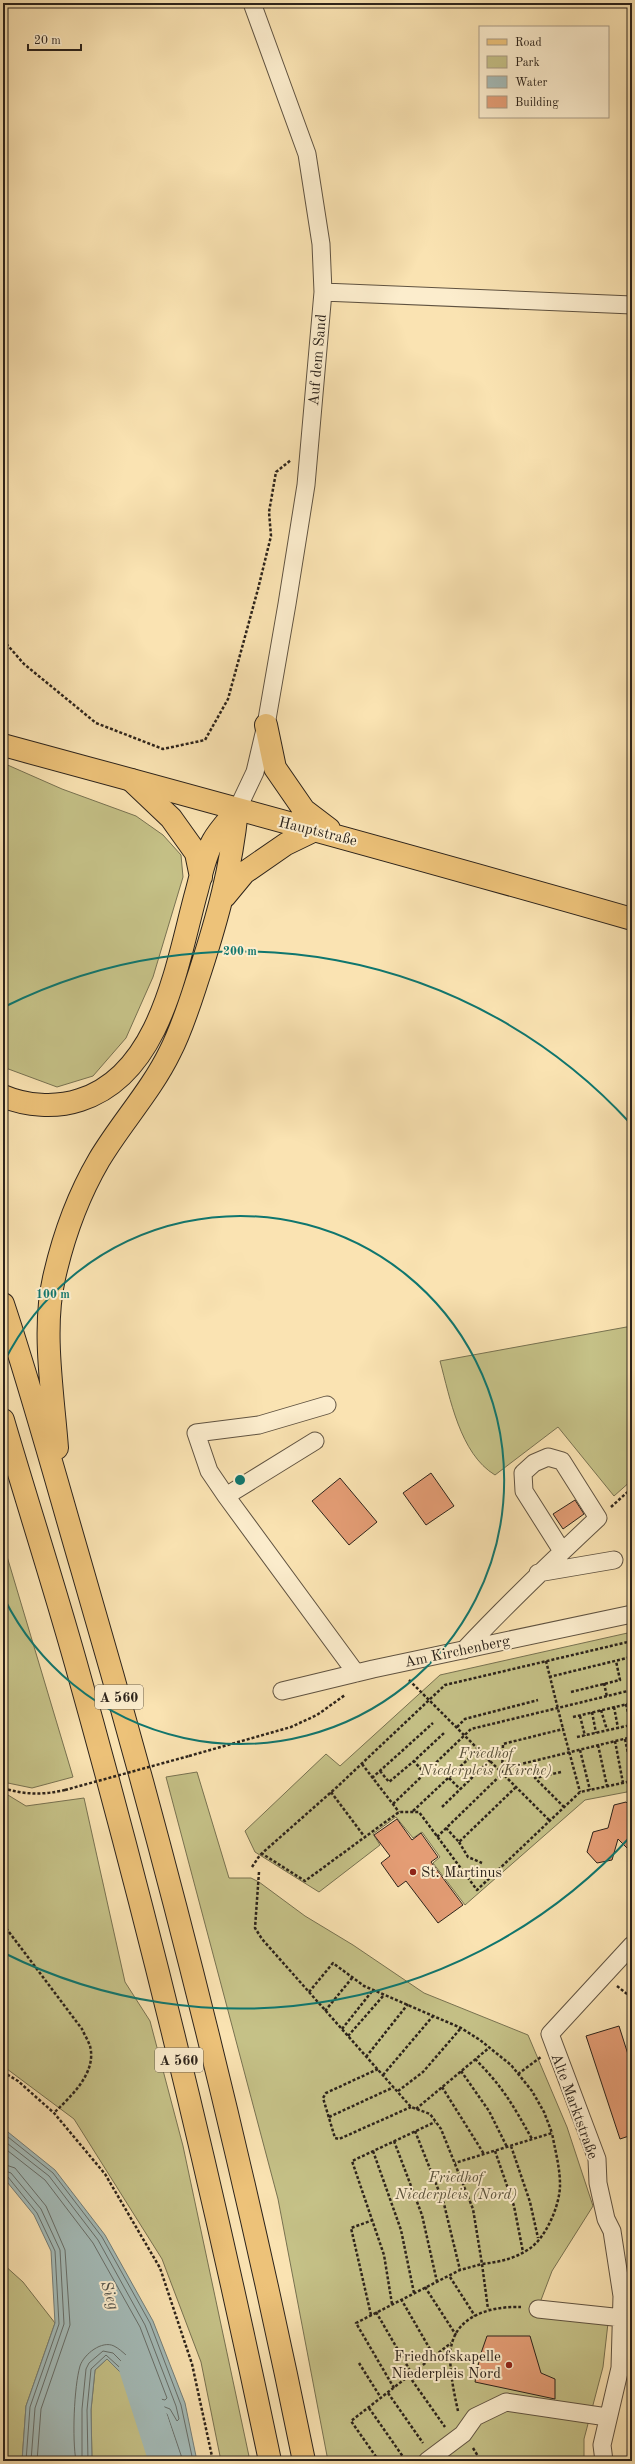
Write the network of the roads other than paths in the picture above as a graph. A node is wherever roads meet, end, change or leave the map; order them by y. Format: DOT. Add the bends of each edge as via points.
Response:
graph roads {
  1 [pos="252,3"];
  2 [pos="323,292"];
  3 [pos="632,305"];
  4 [pos="266,725"];
  5 [pos="3,745"];
  6 [pos="132,780"];
  7 [pos="237,810"];
  8 [pos="325,832"];
  9 [pos="201,877"];
  10 [pos="223,899"];
  11 [pos="632,918"];
  12 [pos="3,1096"];
  13 [pos="3,1304"];
  14 [pos="327,1405"];
  15 [pos="3,1420"];
  16 [pos="315,1441"];
  17 [pos="60,1491"];
  18 [pos="226,1496"];
  19 [pos="562,1551"];
  20 [pos="614,1560"];
  21 [pos="538,1573"];
  22 [pos="632,1614"];
  23 [pos="464,1650"];
  24 [pos="356,1673"];
  25 [pos="282,1691"];
  26 [pos="632,1945"];
  27 [pos="538,2308"];
  28 [pos="623,2318"];
  29 [pos="607,2417"];
  30 [pos="430,2459"];
  31 [pos="270,2461"];
  32 [pos="304,2461"];
  33 [pos="604,2461"];
  1 -- 2 [label="street, Auf dem Sand" via="307,154 321,244"];
  2 -- 3 [label="street"];
  2 -- 4 [label="street, Auf dem Sand" via="306,485"];
  4 -- 7 [label="street, Auf dem Sand" via="255,772"];
  4 -- 8 [label="main road" via="275,768 304,810"];
  5 -- 6 [label="main road, Hauptstraße"];
  6 -- 7 [label="main road, Hauptstraße"];
  6 -- 9 [label="main road" via="171,818 196,853"];
  7 -- 8 [label="main road, Hauptstraße"];
  7 -- 9 [label="main road" via="213,841"];
  7 -- 10 [label="main road" via="233,852"];
  8 -- 10 [label="main road" via="286,844 244,873"];
  8 -- 11 [label="main road, Hauptstraße"];
  9 -- 12 [label="main road" via="164,1006 151,1037 136,1062 113,1083 90,1097 67,1104 38,1104"];
  10 -- 17 [label="main road" via="185,1019 171,1052 99,1160 76,1209 54,1279 48,1336"];
  13 -- 17 [label="main road, A 560"];
  14 -- 18 [label="street" via="259,1425 196,1432 208,1471"];
  15 -- 31 [label="main road, A 560" via="75,1663 143,1915 213,2196"];
  16 -- 18 [label="street"];
  17 -- 32 [label="main road, A 560" via="175,1904 244,2187"];
  18 -- 24 [label="street"];
  19 -- 19 [label="street" via="598,1518 562,1461 548,1457 523,1473 524,1491"];
  19 -- 21 [label="street"];
  20 -- 21 [label="street"];
  21 -- 23 [label="street"];
  22 -- 23 [label="street, Am Kirchenberg"];
  23 -- 24 [label="street, Am Kirchenberg"];
  24 -- 25 [label="street, Am Kirchenberg"];
  26 -- 28 [label="street, Alte Marktstraße" via="550,2034 597,2159 598,2184 616,2250"];
  27 -- 28 [label="street"];
  28 -- 29 [label="street, Alte Marktstraße" via="620,2368"];
  29 -- 30 [label="street" via="506,2402 474,2417 459,2437"];
  29 -- 33 [label="street, Alte Marktstraße" via="602,2445"];
}
